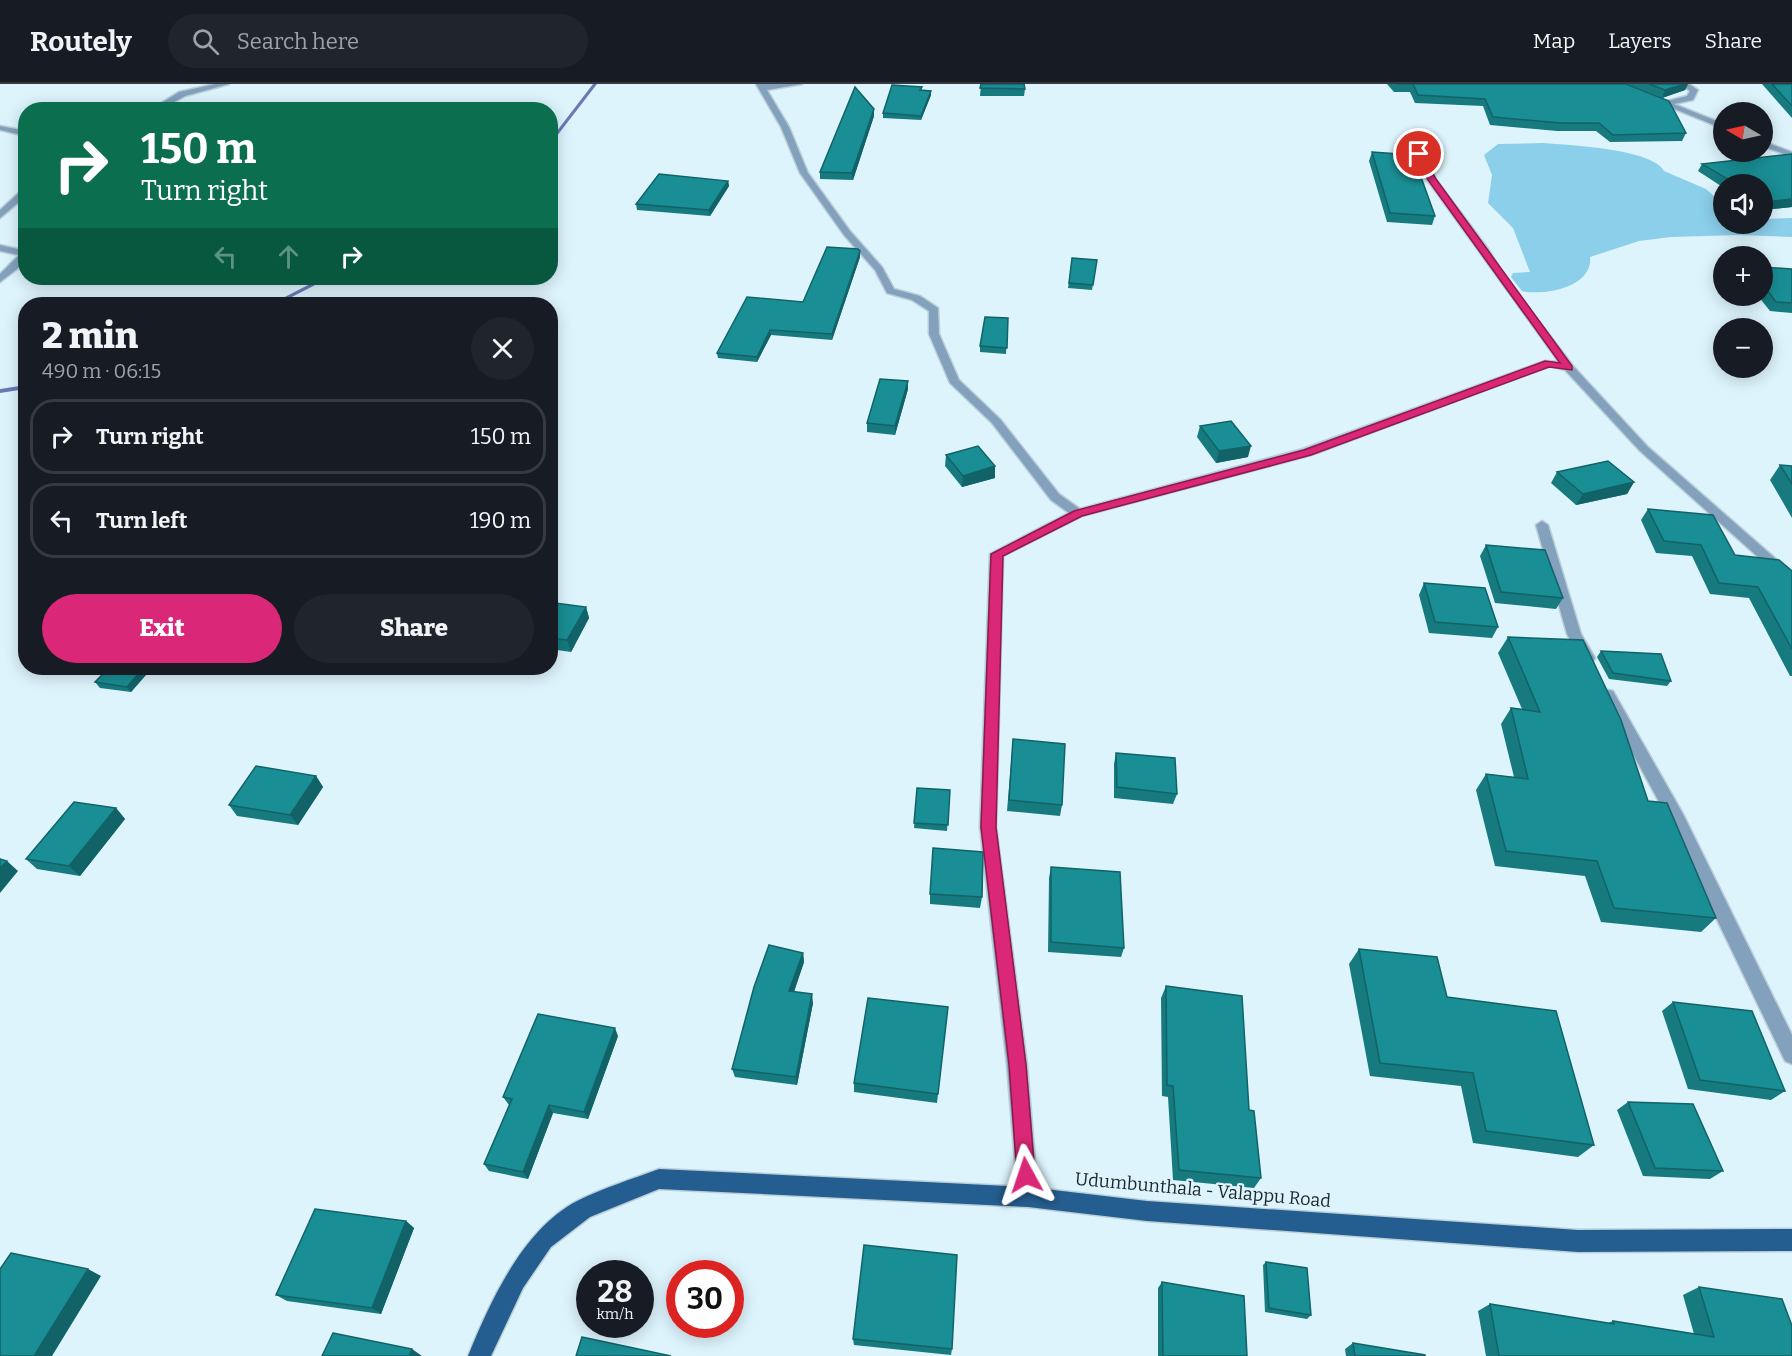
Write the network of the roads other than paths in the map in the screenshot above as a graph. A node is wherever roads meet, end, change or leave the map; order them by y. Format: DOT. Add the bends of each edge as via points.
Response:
graph roads {
  1 [pos="225,84"];
  2 [pos="798,84"];
  3 [pos="1684,84"];
  4 [pos="762,86"];
  5 [pos="1647,96"];
  6 [pos="168,102"];
  7 [pos="1666,104"];
  8 [pos="1713,123"];
  9 [pos="0,128"];
  10 [pos="18,132"];
  11 [pos="1773,147"];
  12 [pos="1419,154"];
  13 [pos="1792,155"];
  14 [pos="18,198"];
  15 [pos="0,215"];
  16 [pos="0,248"];
  17 [pos="18,252"];
  18 [pos="18,263"];
  19 [pos="0,279"];
  20 [pos="1569,368"];
  21 [pos="1078,513"];
  22 [pos="1542,525"];
  23 [pos="1792,580"];
  24 [pos="1792,1055"];
  25 [pos="1028,1197"];
  26 [pos="1792,1240"];
  27 [pos="479,1356"];
  1 -- 6 [label="street" via="182,94"];
  2 -- 4 [label="street"];
  3 -- 7 [label="street" via="1694,90 1690,98"];
  4 -- 21 [label="street" via="804,173 847,233 879,269 890,291 916,298 934,310 934,334 954,381 996,421 1055,497"];
  5 -- 7 [label="street"];
  7 -- 8 [label="street"];
  9 -- 10 [label="street"];
  11 -- 13 [label="street"];
  12 -- 20 [label="street" via="1432,180"];
  14 -- 15 [label="street"];
  16 -- 17 [label="street"];
  18 -- 19 [label="street"];
  20 -- 21 [label="street" via="1549,363 1308,452"];
  20 -- 23 [label="street" via="1644,449"];
  21 -- 25 [label="street" via="997,554 988,827 1017,1065"];
  22 -- 24 [label="street" via="1574,634 1677,819"];
  25 -- 26 [label="main road, Udumbunthala - Valappu Road" via="1147,1210 1578,1241"];
  25 -- 27 [label="main road, Udumbunthala - Valappu Road" via="659,1179 583,1209 544,1240 515,1280"];
}
